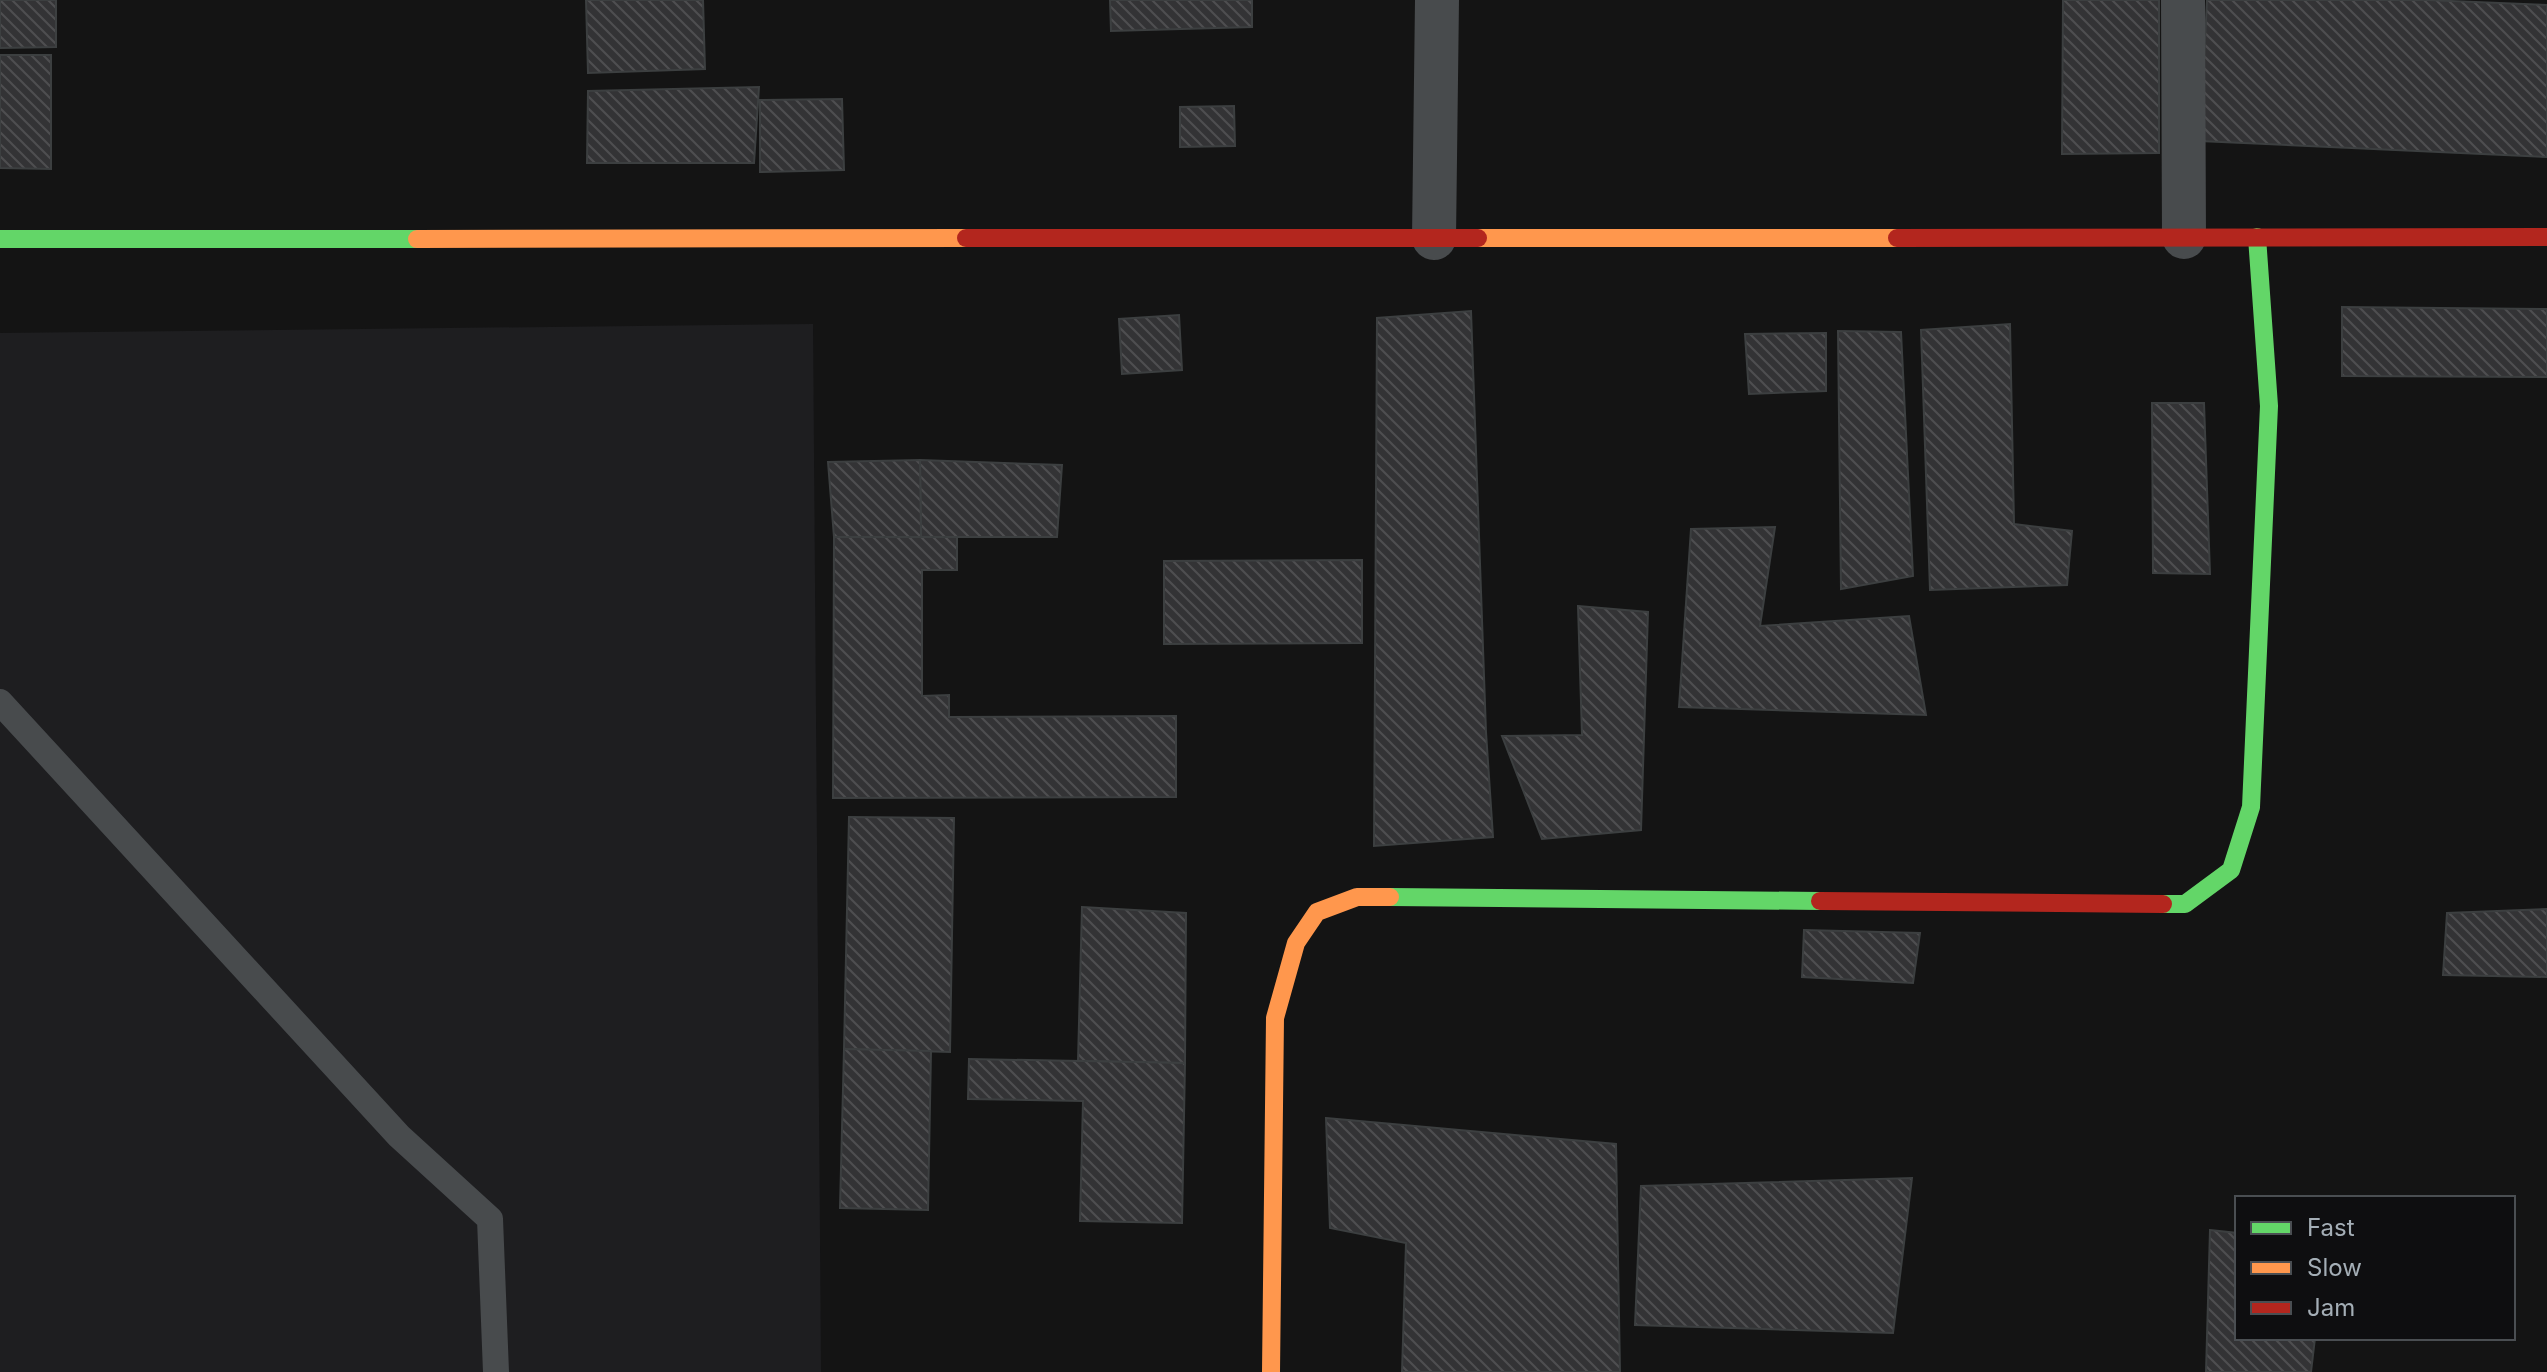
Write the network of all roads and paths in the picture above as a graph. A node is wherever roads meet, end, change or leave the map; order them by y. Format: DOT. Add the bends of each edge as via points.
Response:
graph roads {
  1 [pos="1437,0"];
  2 [pos="2183,0"];
  3 [pos="2184,237"];
  4 [pos="2257,237"];
  5 [pos="2547,237"];
  6 [pos="1434,238"];
  7 [pos="0,239"];
  8 [pos="0,702"];
  9 [pos="496,1372"];
  10 [pos="1271,1372"];
  1 -- 6 [label="street"];
  2 -- 3 [label="street"];
  3 -- 4 [label="main road"];
  3 -- 6 [label="main road"];
  4 -- 5 [label="main road"];
  4 -- 10 [label="main road" via="2268,421 2251,807 2231,870 2185,904 1357,897 1317,912 1296,943 1275,1018"];
  6 -- 7 [label="main road"];
  8 -- 9 [label="lane" via="399,1136 490,1219"];
}
